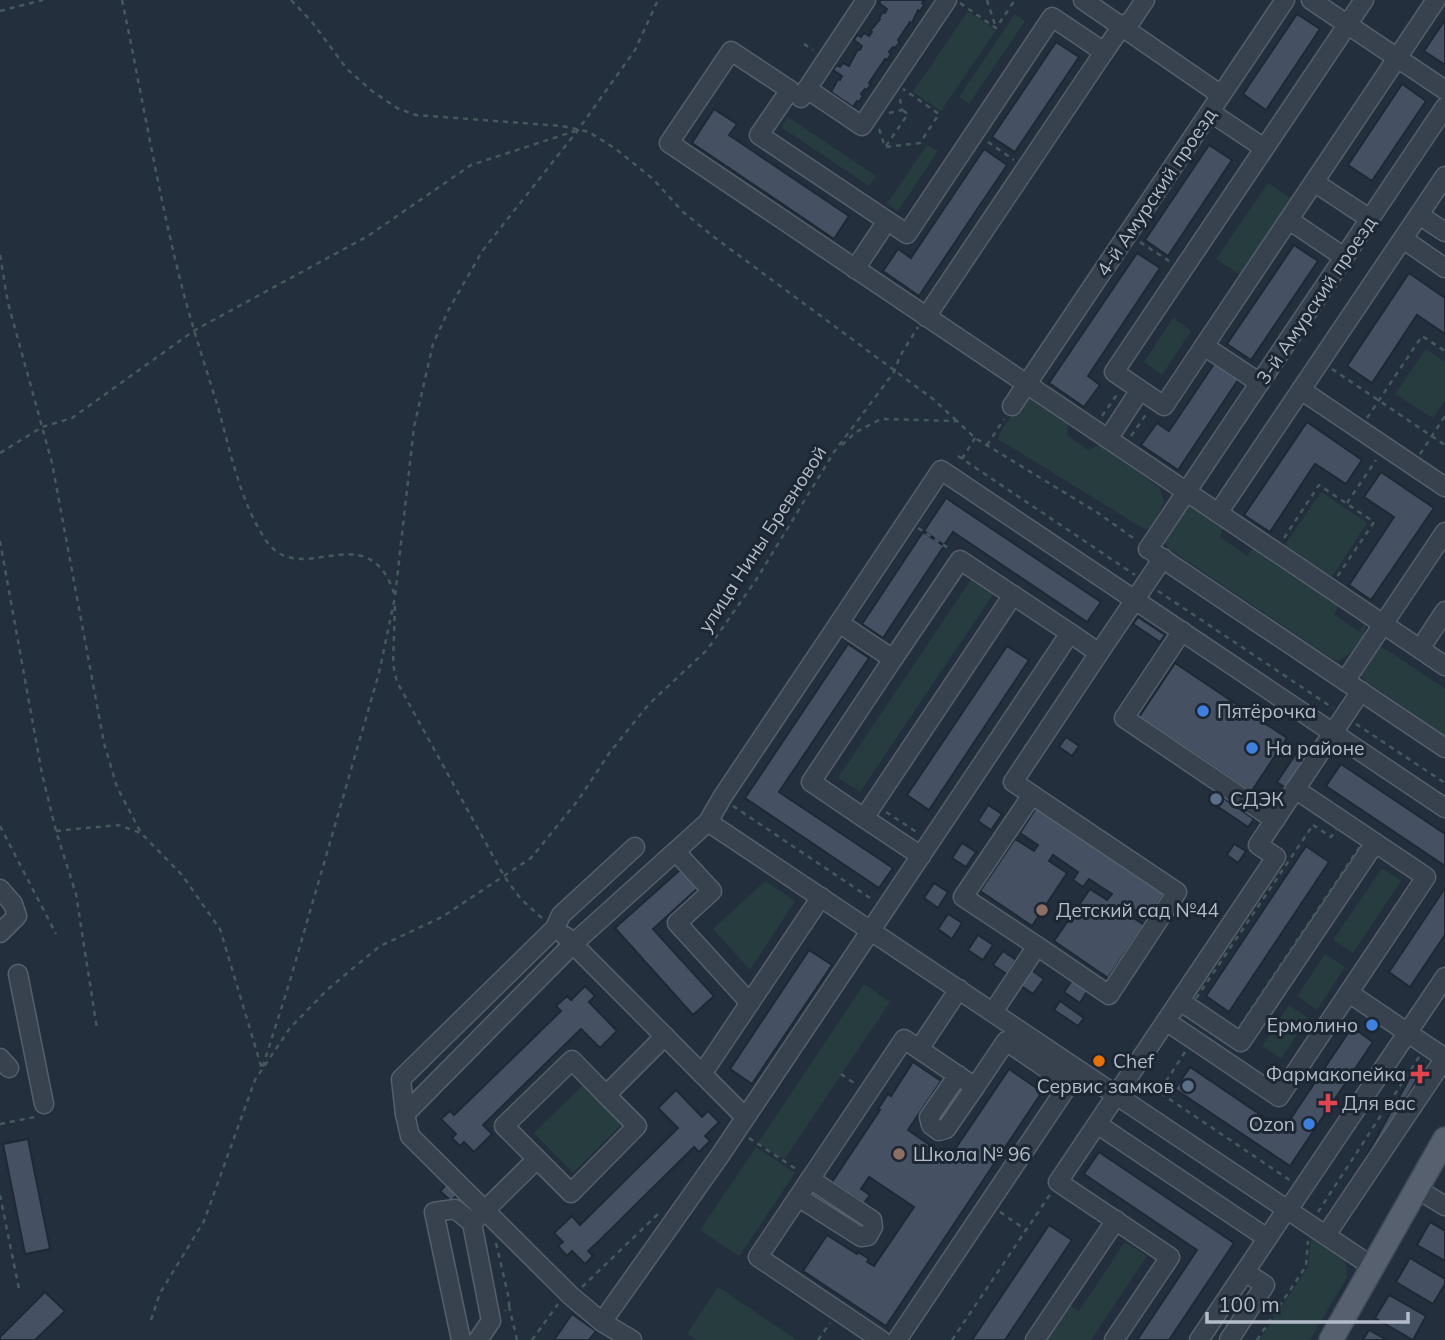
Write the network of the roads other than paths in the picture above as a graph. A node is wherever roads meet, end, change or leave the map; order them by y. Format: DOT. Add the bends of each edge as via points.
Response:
graph roads {
  1 [pos="866,0"];
  2 [pos="947,0"];
  3 [pos="1083,0"];
  4 [pos="1145,0"];
  5 [pos="1285,0"];
  6 [pos="1311,0"];
  7 [pos="1364,0"];
  8 [pos="1436,0"];
  9 [pos="1347,24"];
  10 [pos="1122,26"];
  11 [pos="1104,52"];
  12 [pos="1397,58"];
  13 [pos="798,89"];
  14 [pos="1445,90"];
  15 [pos="1221,95"];
  16 [pos="1445,107"];
  17 [pos="1210,112"];
  18 [pos="1264,148"];
  19 [pos="1445,176"];
  20 [pos="1314,182"];
  21 [pos="1419,215"];
  22 [pos="1370,219"];
  23 [pos="1289,220"];
  24 [pos="887,221"];
  25 [pos="1445,232"];
  26 [pos="1403,239"];
  27 [pos="1344,257"];
  28 [pos="1445,268"];
  29 [pos="855,269"];
  30 [pos="926,317"];
  31 [pos="1204,346"];
  32 [pos="1260,383"];
  33 [pos="1027,385"];
  34 [pos="1132,387"];
  35 [pos="1301,390"];
  36 [pos="1012,406"];
  37 [pos="1102,432"];
  38 [pos="1445,487"];
  39 [pos="1186,492"];
  40 [pos="1218,513"];
  41 [pos="1445,532"];
  42 [pos="1152,551"];
  43 [pos="1013,596"];
  44 [pos="1135,600"];
  45 [pos="1445,611"];
  46 [pos="839,623"];
  47 [pos="1383,624"];
  48 [pos="1182,631"];
  49 [pos="1070,633"];
  50 [pos="1420,649"];
  51 [pos="1099,653"];
  52 [pos="894,659"];
  53 [pos="1445,666"];
  54 [pos="1345,681"];
  55 [pos="1361,691"];
  56 [pos="1333,733"];
  57 [pos="1445,748"];
  58 [pos="1295,789"];
  59 [pos="1032,795"];
  60 [pos="1445,808"];
  61 [pos="864,818"];
  62 [pos="1275,820"];
  63 [pos="708,822"];
  64 [pos="1375,842"];
  65 [pos="635,847"];
  66 [pos="676,852"];
  67 [pos="920,856"];
  68 [pos="0,889"];
  69 [pos="821,897"];
  70 [pos="555,928"];
  71 [pos="870,930"];
  72 [pos="0,933"];
  73 [pos="575,943"];
  74 [pos="1037,946"];
  75 [pos="18,974"];
  76 [pos="1445,976"];
  77 [pos="959,989"];
  78 [pos="1349,993"];
  79 [pos="1186,1002"];
  80 [pos="750,1003"];
  81 [pos="993,1012"];
  82 [pos="1166,1021"];
  83 [pos="1408,1032"];
  84 [pos="665,1036"];
  85 [pos="919,1049"];
  86 [pos="702,1074"];
  87 [pos="958,1075"];
  88 [pos="1074,1077"];
  89 [pos="975,1087"];
  90 [pos="606,1094"];
  91 [pos="1116,1095"];
  92 [pos="39,1110"];
  93 [pos="405,1114"];
  94 [pos="741,1124"];
  95 [pos="1097,1124"];
  96 [pos="1445,1139"];
  97 [pos="537,1159"];
  98 [pos="810,1179"];
  99 [pos="1417,1189"];
  100 [pos="798,1196"];
  101 [pos="1445,1206"];
  102 [pos="485,1210"];
  103 [pos="1288,1210"];
  104 [pos="1116,1220"];
  105 [pos="472,1223"];
  106 [pos="1326,1235"];
  107 [pos="1268,1238"];
  108 [pos="1373,1267"];
  109 [pos="1245,1272"];
  110 [pos="601,1322"];
  111 [pos="622,1337"];
  112 [pos="461,1340"];
  113 [pos="478,1340"];
  114 [pos="881,1340"];
  115 [pos="897,1340"];
  116 [pos="1035,1340"];
  117 [pos="1114,1340"];
  118 [pos="1199,1340"];
  119 [pos="1228,1340"];
  120 [pos="1331,1340"];
  1 -- 13 [label="street"];
  2 -- 13 [label="street" via="862,126"];
  3 -- 10 [label="street"];
  4 -- 10 [label="street"];
  5 -- 15 [label="street, 4-й Амурский проезд"];
  6 -- 9 [label="street"];
  7 -- 9 [label="street"];
  8 -- 12 [label="street"];
  9 -- 12 [label="street"];
  9 -- 18 [label="street"];
  10 -- 11 [label="street"];
  10 -- 15 [label="street"];
  11 -- 24 [label="street" via="1052,17 907,234"];
  11 -- 30 [label="street"];
  12 -- 14 [label="street"];
  12 -- 20 [label="street"];
  13 -- 24 [label="street" via="759,135"];
  13 -- 29 [label="street" via="731,51 669,144"];
  15 -- 17 [label="street, 4-й Амурский проезд"];
  16 -- 22 [label="street, 3-й Амурский проезд"];
  17 -- 18 [label="street"];
  17 -- 33 [label="street, 4-й Амурский проезд"];
  18 -- 34 [label="street" via="1114,372"];
  19 -- 21 [label="street, 3-й Амурский проезд"];
  20 -- 22 [label="street"];
  20 -- 23 [label="street"];
  21 -- 25 [label="street"];
  21 -- 26 [label="street, 3-й Амурский проезд"];
  22 -- 27 [label="street, 3-й Амурский проезд"];
  23 -- 27 [label="street"];
  23 -- 31 [label="street"];
  24 -- 29 [label="street"];
  26 -- 28 [label="street"];
  26 -- 35 [label="street, 3-й Амурский проезд"];
  27 -- 32 [label="street, 3-й Амурский проезд"];
  29 -- 30 [label="street"];
  30 -- 33 [label="street"];
  31 -- 32 [label="street"];
  31 -- 34 [label="street" via="1164,406"];
  32 -- 39 [label="street, 3-й Амурский проезд"];
  33 -- 36 [label="street, 4-й Амурский проезд"];
  33 -- 37 [label="street"];
  34 -- 37 [label="street"];
  35 -- 38 [label="street"];
  35 -- 40 [label="street, 3-й Амурский проезд"];
  37 -- 39 [label="street"];
  39 -- 40 [label="street"];
  39 -- 42 [label="street, 3-й Амурский проезд"];
  40 -- 47 [label="street"];
  41 -- 47 [label="street"];
  42 -- 44 [label="street, 3-й Амурский проезд" via="1146,583"];
  42 -- 54 [label="street"];
  43 -- 49 [label="street"];
  43 -- 52 [label="street" via="960,560"];
  43 -- 61 [label="street"];
  44 -- 46 [label="street" via="942,470"];
  44 -- 48 [label="street"];
  44 -- 51 [label="street, 3-й Амурский проезд"];
  45 -- 50 [label="street"];
  46 -- 52 [label="street"];
  46 -- 63 [label="street"];
  47 -- 50 [label="street"];
  47 -- 54 [label="street"];
  48 -- 56 [label="street"];
  48 -- 62 [label="street" via="1124,718"];
  49 -- 51 [label="street"];
  49 -- 67 [label="street"];
  50 -- 53 [label="street"];
  51 -- 59 [label="street, 3-й Амурский проезд" via="1013,782"];
  52 -- 61 [label="street" via="811,782"];
  54 -- 55 [label="street"];
  55 -- 56 [label="street"];
  55 -- 57 [label="street"];
  56 -- 58 [label="street"];
  56 -- 60 [label="street"];
  58 -- 62 [label="street"];
  58 -- 64 [label="street"];
  59 -- 74 [label="street" via="963,897"];
  59 -- 74 [label="street" via="1177,892 1109,995"];
  61 -- 67 [label="street"];
  62 -- 79 [label="street" via="1258,845 1276,857"];
  63 -- 66 [label="street"];
  63 -- 69 [label="street"];
  64 -- 78 [label="street" via="1426,877"];
  64 -- 79 [label="street" via="1241,1042"];
  65 -- 70 [label="street" via="561,915"];
  66 -- 73 [label="street"];
  66 -- 80 [label="street" via="712,891 677,923"];
  67 -- 71 [label="street"];
  68 -- 72 [label="street" via="17,916"];
  69 -- 71 [label="street"];
  69 -- 80 [label="street"];
  70 -- 73 [label="street"];
  70 -- 93 [label="street" via="401,1079"];
  71 -- 77 [label="street"];
  71 -- 94 [label="street"];
  73 -- 84 [label="street"];
  73 -- 93 [label="street"];
  74 -- 81 [label="street"];
  75 -- 92 [label="street"];
  76 -- 83 [label="street"];
  77 -- 81 [label="street"];
  77 -- 85 [label="street"];
  78 -- 82 [label="street" via="1279,1097"];
  78 -- 83 [label="street"];
  79 -- 82 [label="street"];
  80 -- 86 [label="street"];
  81 -- 88 [label="street"];
  82 -- 91 [label="street"];
  83 -- 103 [label="street"];
  83 -- 106 [label="street" via="1445,1058"];
  84 -- 86 [label="street"];
  84 -- 90 [label="street"];
  85 -- 87 [label="street"];
  85 -- 98 [label="street" via="904,1039"];
  86 -- 94 [label="street"];
  87 -- 89 [label="street"];
  87 -- 89 [label="street" via="929,1117 939,1131 946,1129"];
  88 -- 89 [label="street" via="1006,1041"];
  88 -- 91 [label="street"];
  88 -- 115 [label="street"];
  90 -- 97 [label="street" via="637,1126 571,1193"];
  90 -- 97 [label="street" via="572,1060 504,1126"];
  91 -- 95 [label="street"];
  91 -- 103 [label="street"];
  93 -- 102 [label="street" via="410,1136"];
  94 -- 110 [label="street"];
  95 -- 104 [label="street" via="1058,1182"];
  95 -- 107 [label="street"];
  96 -- 99 [label="main road"];
  97 -- 102 [label="street"];
  98 -- 100 [label="street"];
  98 -- 100 [label="street" via="872,1220 867,1236 861,1237"];
  99 -- 101 [label="street"];
  99 -- 108 [label="main road"];
  100 -- 114 [label="street" via="758,1257"];
  102 -- 105 [label="street"];
  102 -- 110 [label="street" via="567,1297"];
  103 -- 106 [label="street"];
  103 -- 107 [label="street"];
  104 -- 116 [label="street"];
  104 -- 117 [label="street" via="1170,1256"];
  105 -- 112 [label="street" via="455,1209 435,1212"];
  105 -- 113 [label="street" via="491,1321"];
  106 -- 108 [label="street"];
  107 -- 109 [label="street"];
  108 -- 120 [label="main road"];
  109 -- 118 [label="street"];
  109 -- 119 [label="street" via="1265,1285"];
  110 -- 111 [label="street"];
}
